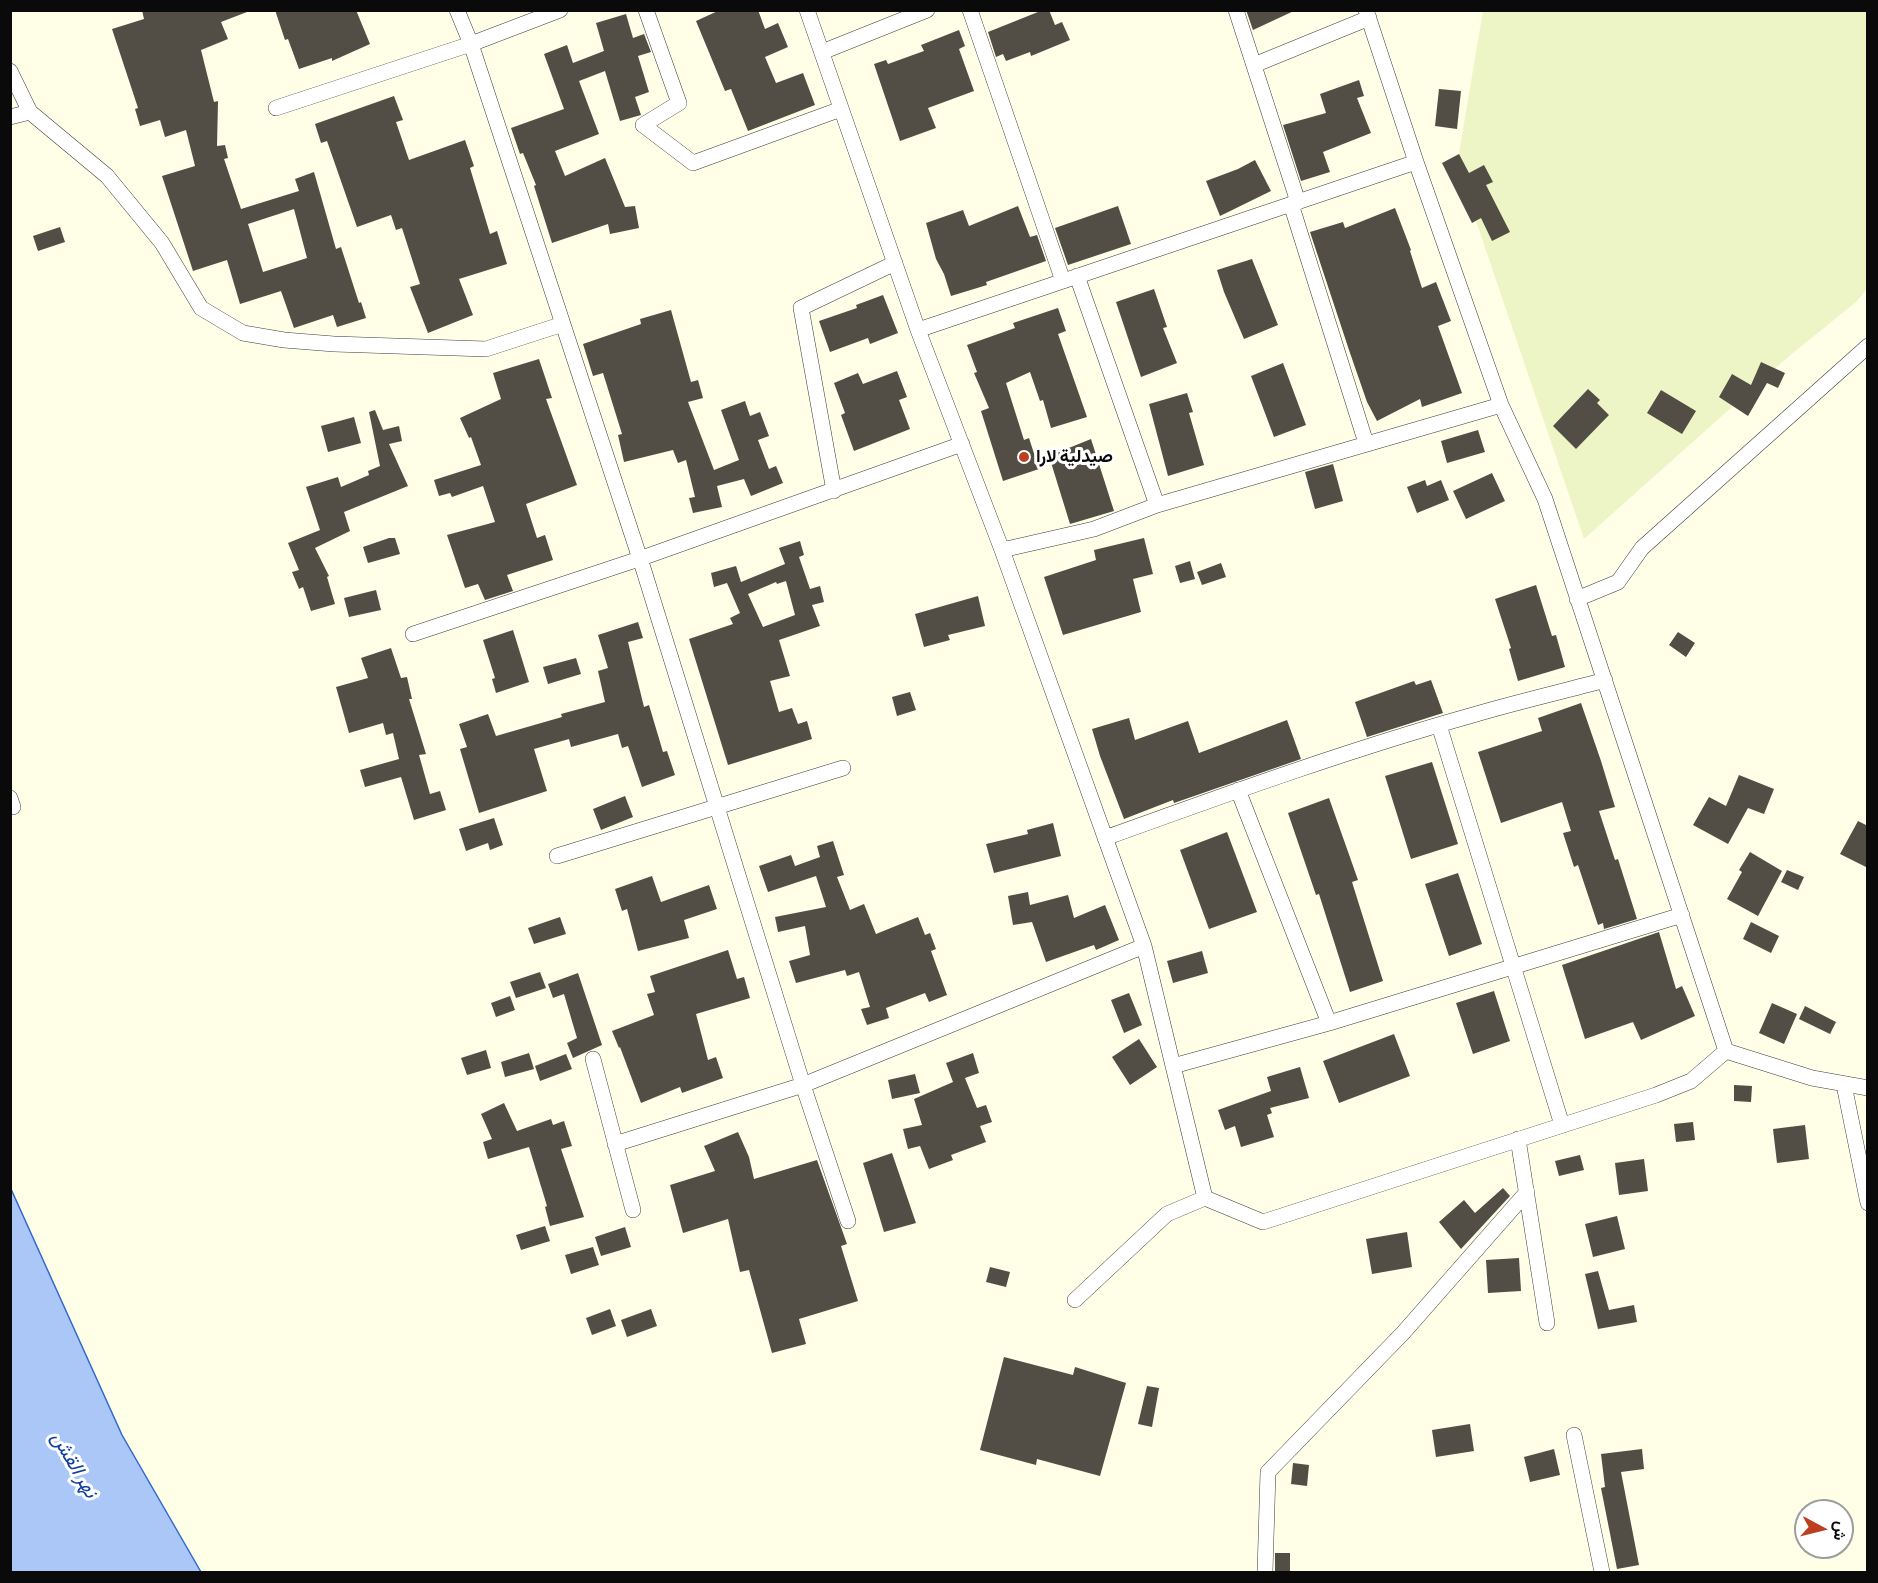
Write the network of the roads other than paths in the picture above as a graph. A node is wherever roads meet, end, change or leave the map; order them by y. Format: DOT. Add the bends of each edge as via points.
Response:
graph roads {
  1 [pos="458,10"];
  2 [pos="560,10"];
  3 [pos="646,10"];
  4 [pos="807,10"];
  5 [pos="927,10"];
  6 [pos="970,10"];
  7 [pos="1236,10"];
  8 [pos="1368,14"];
  9 [pos="471,44"];
  10 [pos="822,52"];
  11 [pos="1254,65"];
  12 [pos="10,71"];
  13 [pos="276,108"];
  14 [pos="841,109"];
  15 [pos="30,111"];
  16 [pos="10,117"];
  17 [pos="1416,162"];
  18 [pos="1294,203"];
  19 [pos="895,263"];
  20 [pos="1070,279"];
  21 [pos="563,324"];
  22 [pos="918,330"];
  23 [pos="1868,345"];
  24 [pos="1501,405"];
  25 [pos="1366,443"];
  26 [pos="962,444"];
  27 [pos="834,491"];
  28 [pos="1157,505"];
  29 [pos="1002,550"];
  30 [pos="639,559"];
  31 [pos="1577,599"];
  32 [pos="413,634"];
  33 [pos="1605,681"];
  34 [pos="1439,725"];
  35 [pos="843,768"];
  36 [pos="1238,790"];
  37 [pos="717,807"];
  38 [pos="1105,838"];
  39 [pos="557,856"];
  40 [pos="1682,915"];
  41 [pos="1144,946"];
  42 [pos="1513,965"];
  43 [pos="1329,1023"];
  44 [pos="1726,1051"];
  45 [pos="593,1059"];
  46 [pos="1173,1066"];
  47 [pos="804,1085"];
  48 [pos="1844,1085"];
  49 [pos="1868,1088"];
  50 [pos="1562,1125"];
  51 [pos="1518,1139"];
  52 [pos="615,1144"];
  53 [pos="1527,1192"];
  54 [pos="1205,1198"];
  55 [pos="1868,1203"];
  56 [pos="633,1210"];
  57 [pos="848,1221"];
  58 [pos="1075,1300"];
  59 [pos="1547,1323"];
  60 [pos="1574,1435"];
  61 [pos="1265,1572"];
  62 [pos="1602,1572"];
  1 -- 9 [label="street"];
  2 -- 9 [label="street"];
  3 -- 14 [label="street" via="678,103 643,125 693,163"];
  4 -- 10 [label="street"];
  5 -- 10 [label="street"];
  6 -- 20 [label="street"];
  7 -- 11 [label="street"];
  8 -- 11 [label="street"];
  8 -- 17 [label="street"];
  9 -- 13 [label="street"];
  9 -- 21 [label="street"];
  10 -- 14 [label="street"];
  11 -- 18 [label="street"];
  12 -- 15 [label="street"];
  14 -- 19 [label="street"];
  15 -- 16 [label="street"];
  15 -- 21 [label="street" via="107,176 162,243 201,308 243,333 324,343 486,348"];
  17 -- 18 [label="street"];
  17 -- 24 [label="street"];
  18 -- 20 [label="street"];
  18 -- 25 [label="street"];
  19 -- 22 [label="street"];
  19 -- 27 [label="street" via="801,308"];
  20 -- 22 [label="street"];
  20 -- 28 [label="street"];
  21 -- 30 [label="street"];
  22 -- 26 [label="street"];
  23 -- 31 [label="street" via="1642,548 1618,582"];
  24 -- 25 [label="street"];
  24 -- 31 [label="street" via="1545,499"];
  25 -- 28 [label="street"];
  26 -- 27 [label="street"];
  26 -- 29 [label="street"];
  27 -- 30 [label="street"];
  28 -- 29 [label="street" via="1094,529"];
  29 -- 38 [label="street"];
  30 -- 32 [label="street"];
  30 -- 37 [label="street"];
  31 -- 33 [label="street"];
  33 -- 34 [label="street"];
  33 -- 40 [label="street"];
  34 -- 36 [label="street"];
  34 -- 42 [label="street"];
  35 -- 37 [label="street"];
  36 -- 38 [label="street"];
  36 -- 43 [label="street"];
  37 -- 39 [label="street"];
  37 -- 47 [label="street"];
  38 -- 41 [label="street"];
  40 -- 42 [label="street"];
  40 -- 44 [label="street"];
  41 -- 46 [label="street"];
  41 -- 47 [label="street"];
  42 -- 43 [label="street"];
  42 -- 50 [label="street"];
  43 -- 46 [label="street"];
  44 -- 48 [label="street"];
  44 -- 50 [label="street" via="1691,1081"];
  45 -- 52 [label="street"];
  46 -- 54 [label="street"];
  47 -- 52 [label="street"];
  47 -- 57 [label="street"];
  48 -- 49 [label="street"];
  48 -- 55 [label="street"];
  50 -- 51 [label="street"];
  51 -- 53 [label="street"];
  51 -- 54 [label="street" via="1263,1222"];
  52 -- 56 [label="street"];
  53 -- 59 [label="street"];
  53 -- 61 [label="street" via="1403,1333 1268,1472"];
  54 -- 58 [label="street" via="1167,1214"];
  60 -- 62 [label="street"];
}
